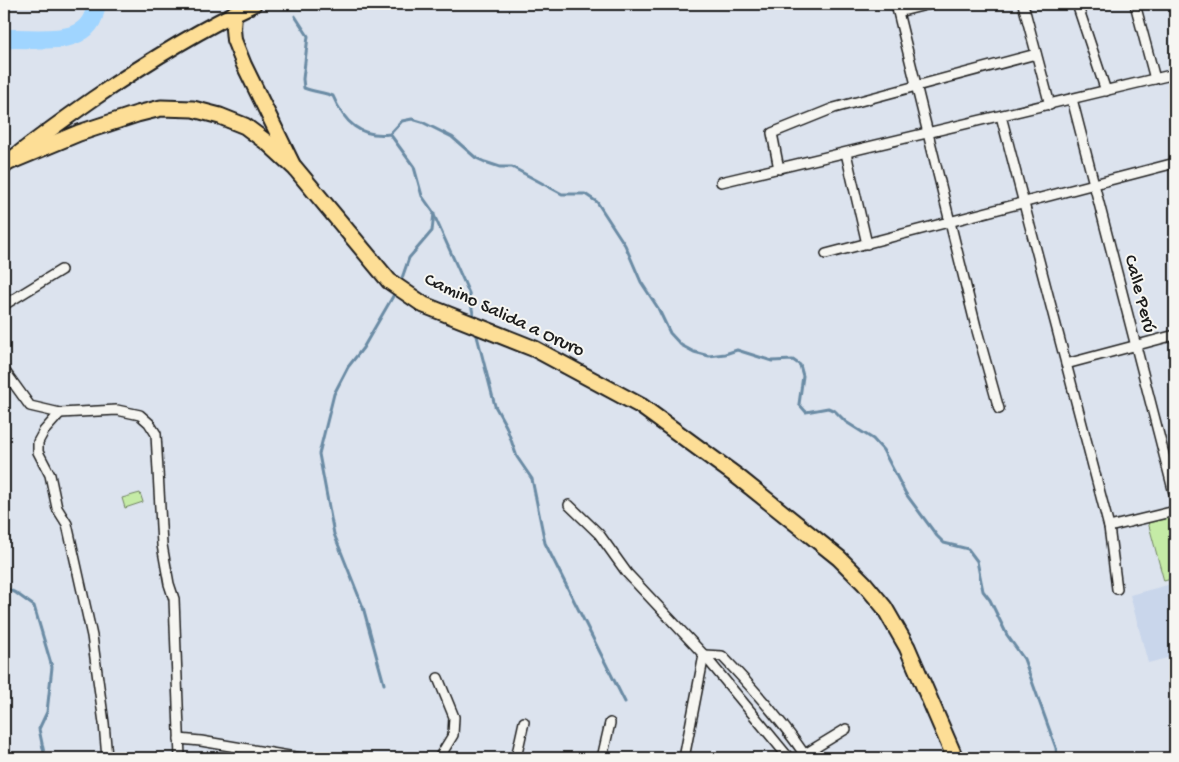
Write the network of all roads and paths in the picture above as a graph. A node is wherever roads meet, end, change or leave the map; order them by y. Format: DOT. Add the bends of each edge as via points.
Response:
graph roads {
  1 [pos="254,4"];
  2 [pos="930,4"];
  3 [pos="1023,4"];
  4 [pos="1077,4"];
  5 [pos="1135,4"];
  6 [pos="897,8"];
  7 [pos="234,13"];
  8 [pos="1036,54"];
  9 [pos="1175,74"];
  10 [pos="1155,80"];
  11 [pos="917,86"];
  12 [pos="1106,91"];
  13 [pos="1072,99"];
  14 [pos="1050,104"];
  15 [pos="1001,116"];
  16 [pos="929,133"];
  17 [pos="846,153"];
  18 [pos="1174,163"];
  19 [pos="6,164"];
  20 [pos="295,168"];
  21 [pos="779,169"];
  22 [pos="1175,174"];
  23 [pos="721,182"];
  24 [pos="1094,184"];
  25 [pos="1024,203"];
  26 [pos="951,222"];
  27 [pos="867,244"];
  28 [pos="826,254"];
  29 [pos="61,270"];
  30 [pos="4,305"];
  31 [pos="1175,335"];
  32 [pos="1136,346"];
  33 [pos="1066,364"];
  34 [pos="4,370"];
  35 [pos="999,409"];
  36 [pos="60,413"];
  37 [pos="1175,497"];
  38 [pos="569,505"];
  39 [pos="1175,511"];
  40 [pos="1109,527"];
  41 [pos="1117,589"];
  42 [pos="704,655"];
  43 [pos="438,678"];
  44 [pos="524,722"];
  45 [pos="610,723"];
  46 [pos="846,729"];
  47 [pos="179,739"];
  48 [pos="273,755"];
  49 [pos="806,756"];
  50 [pos="107,758"];
  51 [pos="180,758"];
  52 [pos="301,758"];
  53 [pos="439,758"];
  54 [pos="516,758"];
  55 [pos="602,758"];
  56 [pos="684,758"];
  57 [pos="789,758"];
  58 [pos="956,758"];
  1 -- 7 [label="main road"];
  2 -- 6 [label="street"];
  3 -- 8 [label="street"];
  4 -- 12 [label="street"];
  5 -- 10 [label="street"];
  6 -- 11 [label="street"];
  7 -- 19 [label="main road" via="139,68 36,139"];
  7 -- 20 [label="main road" via="234,40"];
  8 -- 11 [label="street"];
  8 -- 14 [label="street"];
  9 -- 10 [label="street"];
  10 -- 12 [label="street"];
  11 -- 16 [label="street"];
  11 -- 21 [label="street" via="834,108 772,133"];
  12 -- 13 [label="street"];
  13 -- 14 [label="street"];
  13 -- 24 [label="street, Calle Perú"];
  14 -- 15 [label="street"];
  15 -- 16 [label="street"];
  15 -- 25 [label="street"];
  16 -- 17 [label="street"];
  16 -- 26 [label="street"];
  17 -- 21 [label="street"];
  17 -- 27 [label="street"];
  18 -- 22 [label="street"];
  18 -- 24 [label="street"];
  19 -- 20 [label="highway, Camino Salida a Oruro" via="79,133 161,108 193,110 245,126"];
  20 -- 58 [label="highway, Camino Salida a Oruro" via="389,281 424,305 535,349 641,406 738,477 839,558 884,607 907,647"];
  21 -- 23 [label="street"];
  24 -- 25 [label="street"];
  24 -- 32 [label="street, Calle Perú"];
  25 -- 26 [label="street"];
  25 -- 33 [label="street"];
  26 -- 27 [label="street"];
  26 -- 35 [label="street"];
  27 -- 28 [label="street"];
  29 -- 30 [label="street"];
  31 -- 32 [label="street"];
  32 -- 33 [label="street"];
  32 -- 37 [label="street, Calle Perú"];
  33 -- 40 [label="street"];
  34 -- 36 [label="street" via="30,406"];
  36 -- 47 [label="street" via="117,410 140,415 156,434 162,545 174,599"];
  36 -- 50 [label="street" via="44,431 38,442 38,452 50,475 57,508 67,524 92,636"];
  38 -- 42 [label="street" via="599,534 627,573"];
  39 -- 40 [label="street"];
  40 -- 41 [label="street"];
  42 -- 49 [label="street" via="722,656 753,687"];
  42 -- 56 [label="street"];
  42 -- 57 [label="street"];
  43 -- 53 [label="street" via="454,717 453,735"];
  44 -- 54 [label="street"];
  45 -- 55 [label="street"];
  46 -- 49 [label="street"];
  47 -- 48 [label="street"];
  47 -- 51 [label="street"];
  48 -- 52 [label="street"];
}
